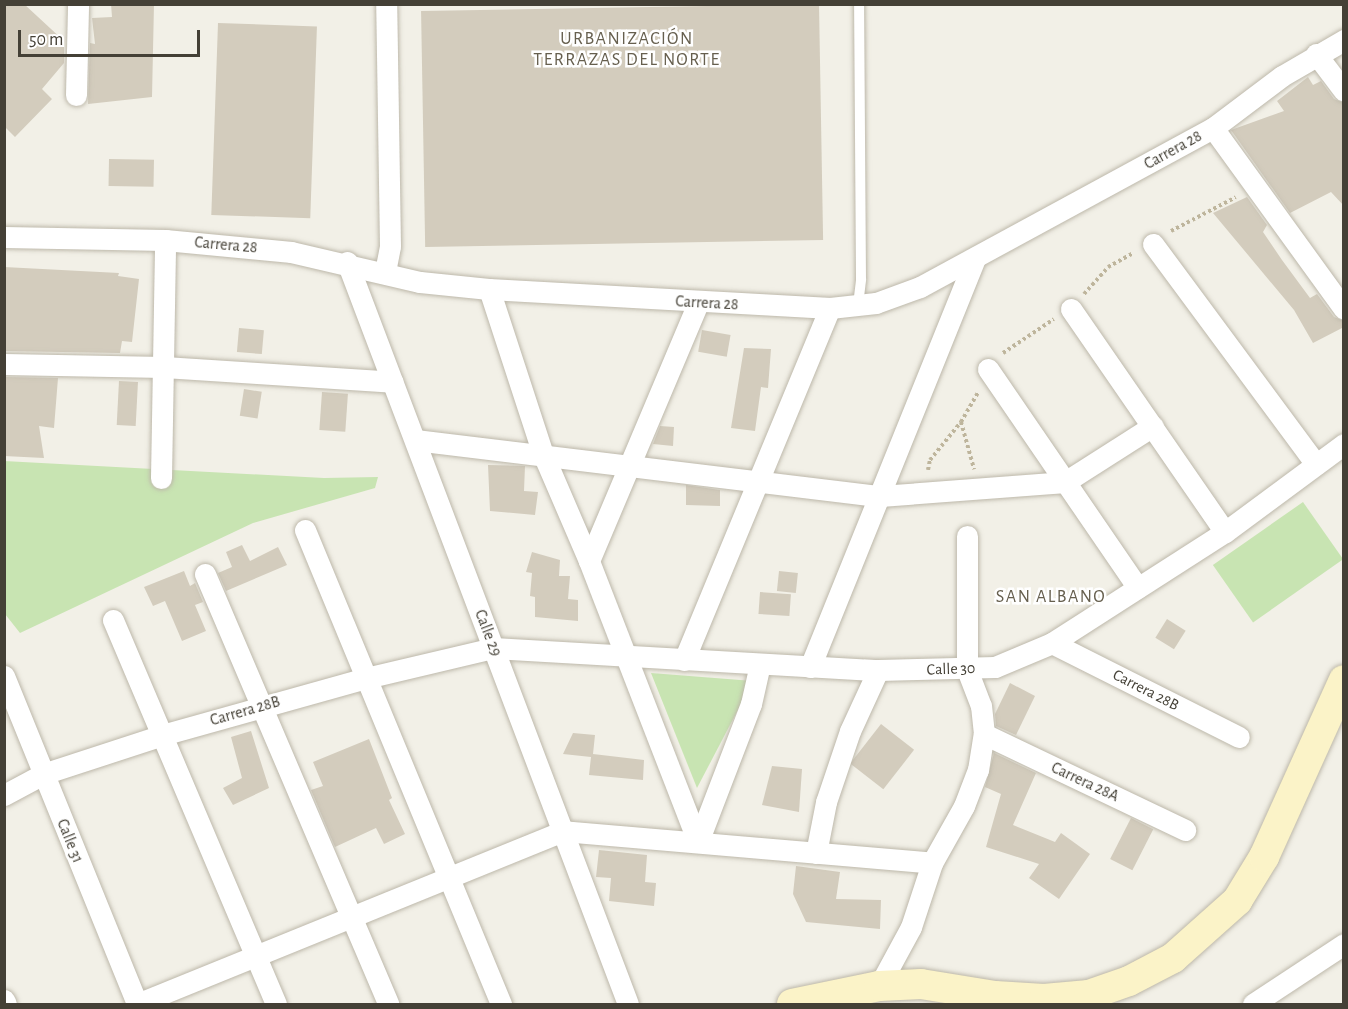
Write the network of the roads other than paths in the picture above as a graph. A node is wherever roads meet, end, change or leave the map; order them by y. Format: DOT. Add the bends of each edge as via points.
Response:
graph roads {
  1 [pos="78,4"];
  2 [pos="386,4"];
  3 [pos="859,4"];
  4 [pos="1344,40"];
  5 [pos="1316,54"];
  6 [pos="1344,91"];
  7 [pos="76,95"];
  8 [pos="1213,128"];
  9 [pos="4,237"];
  10 [pos="165,240"];
  11 [pos="1153,244"];
  12 [pos="976,257"];
  13 [pos="347,262"];
  14 [pos="385,272"];
  15 [pos="489,289"];
  16 [pos="698,303"];
  17 [pos="858,305"];
  18 [pos="830,308"];
  19 [pos="1071,309"];
  20 [pos="1344,309"];
  21 [pos="4,364"];
  22 [pos="164,368"];
  23 [pos="988,369"];
  24 [pos="393,382"];
  25 [pos="1153,426"];
  26 [pos="415,440"];
  27 [pos="1344,444"];
  28 [pos="543,454"];
  29 [pos="633,464"];
  30 [pos="1316,464"];
  31 [pos="161,478"];
  32 [pos="759,481"];
  33 [pos="1065,482"];
  34 [pos="880,496"];
  35 [pos="305,530"];
  36 [pos="1225,532"];
  37 [pos="967,536"];
  38 [pos="590,561"];
  39 [pos="205,574"];
  40 [pos="1137,588"];
  41 [pos="113,620"];
  42 [pos="1052,643"];
  43 [pos="494,648"];
  44 [pos="626,654"];
  45 [pos="684,660"];
  46 [pos="760,664"];
  47 [pos="810,668"];
  48 [pos="968,669"];
  49 [pos="878,670"];
  50 [pos="4,676"];
  51 [pos="366,678"];
  52 [pos="1344,680"];
  53 [pos="261,706"];
  54 [pos="984,734"];
  55 [pos="162,735"];
  56 [pos="1239,737"];
  57 [pos="43,774"];
  58 [pos="4,795"];
  59 [pos="1185,830"];
  60 [pos="562,831"];
  61 [pos="698,842"];
  62 [pos="816,853"];
  63 [pos="932,863"];
  64 [pos="448,877"];
  65 [pos="351,917"];
  66 [pos="1344,944"];
  67 [pos="255,956"];
  68 [pos="879,986"];
  69 [pos="4,1000"];
  70 [pos="137,1004"];
  71 [pos="6,1005"];
  72 [pos="276,1005"];
  73 [pos="388,1005"];
  74 [pos="501,1005"];
  75 [pos="628,1005"];
  76 [pos="792,1005"];
  77 [pos="1253,1005"];
  1 -- 7 [label="street"];
  2 -- 14 [label="street" via="390,246"];
  3 -- 17 [label="lane"];
  4 -- 5 [label="street, Carrera 28"];
  5 -- 6 [label="street"];
  5 -- 8 [label="street, Carrera 28"];
  8 -- 12 [label="street, Carrera 28"];
  8 -- 20 [label="street"];
  9 -- 10 [label="street, Carrera 28"];
  10 -- 13 [label="street, Carrera 28" via="291,252"];
  10 -- 22 [label="street"];
  11 -- 30 [label="street"];
  12 -- 17 [label="street, Carrera 28" via="920,287"];
  12 -- 34 [label="street"];
  13 -- 14 [label="street, Carrera 28"];
  13 -- 24 [label="street, Calle 29"];
  14 -- 15 [label="street, Carrera 28" via="420,282"];
  15 -- 16 [label="street, Carrera 28"];
  15 -- 28 [label="street"];
  16 -- 18 [label="street, Carrera 28"];
  16 -- 29 [label="street"];
  17 -- 18 [label="street, Carrera 28"];
  18 -- 32 [label="street"];
  19 -- 25 [label="street"];
  21 -- 22 [label="street"];
  22 -- 24 [label="street"];
  22 -- 31 [label="street"];
  23 -- 33 [label="street"];
  24 -- 26 [label="street, Calle 29"];
  25 -- 33 [label="street"];
  25 -- 36 [label="street"];
  26 -- 28 [label="street"];
  26 -- 43 [label="street, Calle 29"];
  27 -- 30 [label="street, Calle 30"];
  28 -- 29 [label="street"];
  28 -- 38 [label="street"];
  29 -- 32 [label="street"];
  29 -- 38 [label="street"];
  30 -- 36 [label="street, Calle 30"];
  32 -- 34 [label="street"];
  32 -- 45 [label="street"];
  33 -- 34 [label="street"];
  33 -- 40 [label="street"];
  34 -- 47 [label="street"];
  35 -- 51 [label="street"];
  36 -- 40 [label="street, Calle 30"];
  37 -- 48 [label="street"];
  38 -- 44 [label="street"];
  39 -- 53 [label="street"];
  40 -- 42 [label="street, Calle 30"];
  41 -- 55 [label="street"];
  42 -- 48 [label="street, Calle 30" via="995,667"];
  42 -- 56 [label="street, Carrera 28B"];
  43 -- 44 [label="street, Calle 30"];
  43 -- 51 [label="street, Carrera 28B"];
  43 -- 60 [label="street, Calle 29"];
  44 -- 45 [label="street, Calle 30"];
  44 -- 61 [label="street"];
  45 -- 46 [label="street, Calle 30"];
  46 -- 47 [label="street, Calle 30"];
  46 -- 61 [label="street" via="751,704"];
  47 -- 49 [label="street, Calle 30"];
  48 -- 49 [label="street, Calle 30"];
  48 -- 54 [label="street" via="981,706"];
  49 -- 62 [label="street" via="826,802"];
  50 -- 57 [label="street, Calle 31"];
  51 -- 53 [label="street, Carrera 28B"];
  51 -- 64 [label="street"];
  52 -- 68 [label="street" via="1264,857 1237,901 1173,958 1129,981 1089,994 1044,999 921,984"];
  53 -- 55 [label="street, Carrera 28B"];
  53 -- 65 [label="street"];
  54 -- 59 [label="street, Carrera 28A"];
  54 -- 63 [label="street" via="978,770 964,806"];
  55 -- 57 [label="street, Carrera 28B"];
  55 -- 67 [label="street"];
  57 -- 58 [label="street, Carrera 28B"];
  57 -- 70 [label="street, Calle 31"];
  60 -- 61 [label="street"];
  60 -- 64 [label="street"];
  60 -- 75 [label="street, Calle 29"];
  61 -- 62 [label="street"];
  62 -- 63 [label="street"];
  63 -- 68 [label="street" via="911,927"];
  64 -- 65 [label="street"];
  64 -- 74 [label="street"];
  65 -- 67 [label="street"];
  65 -- 73 [label="street"];
  66 -- 77 [label="street"];
  67 -- 70 [label="street"];
  67 -- 72 [label="street"];
  68 -- 76 [label="street"];
  69 -- 71 [label="street"];
}
